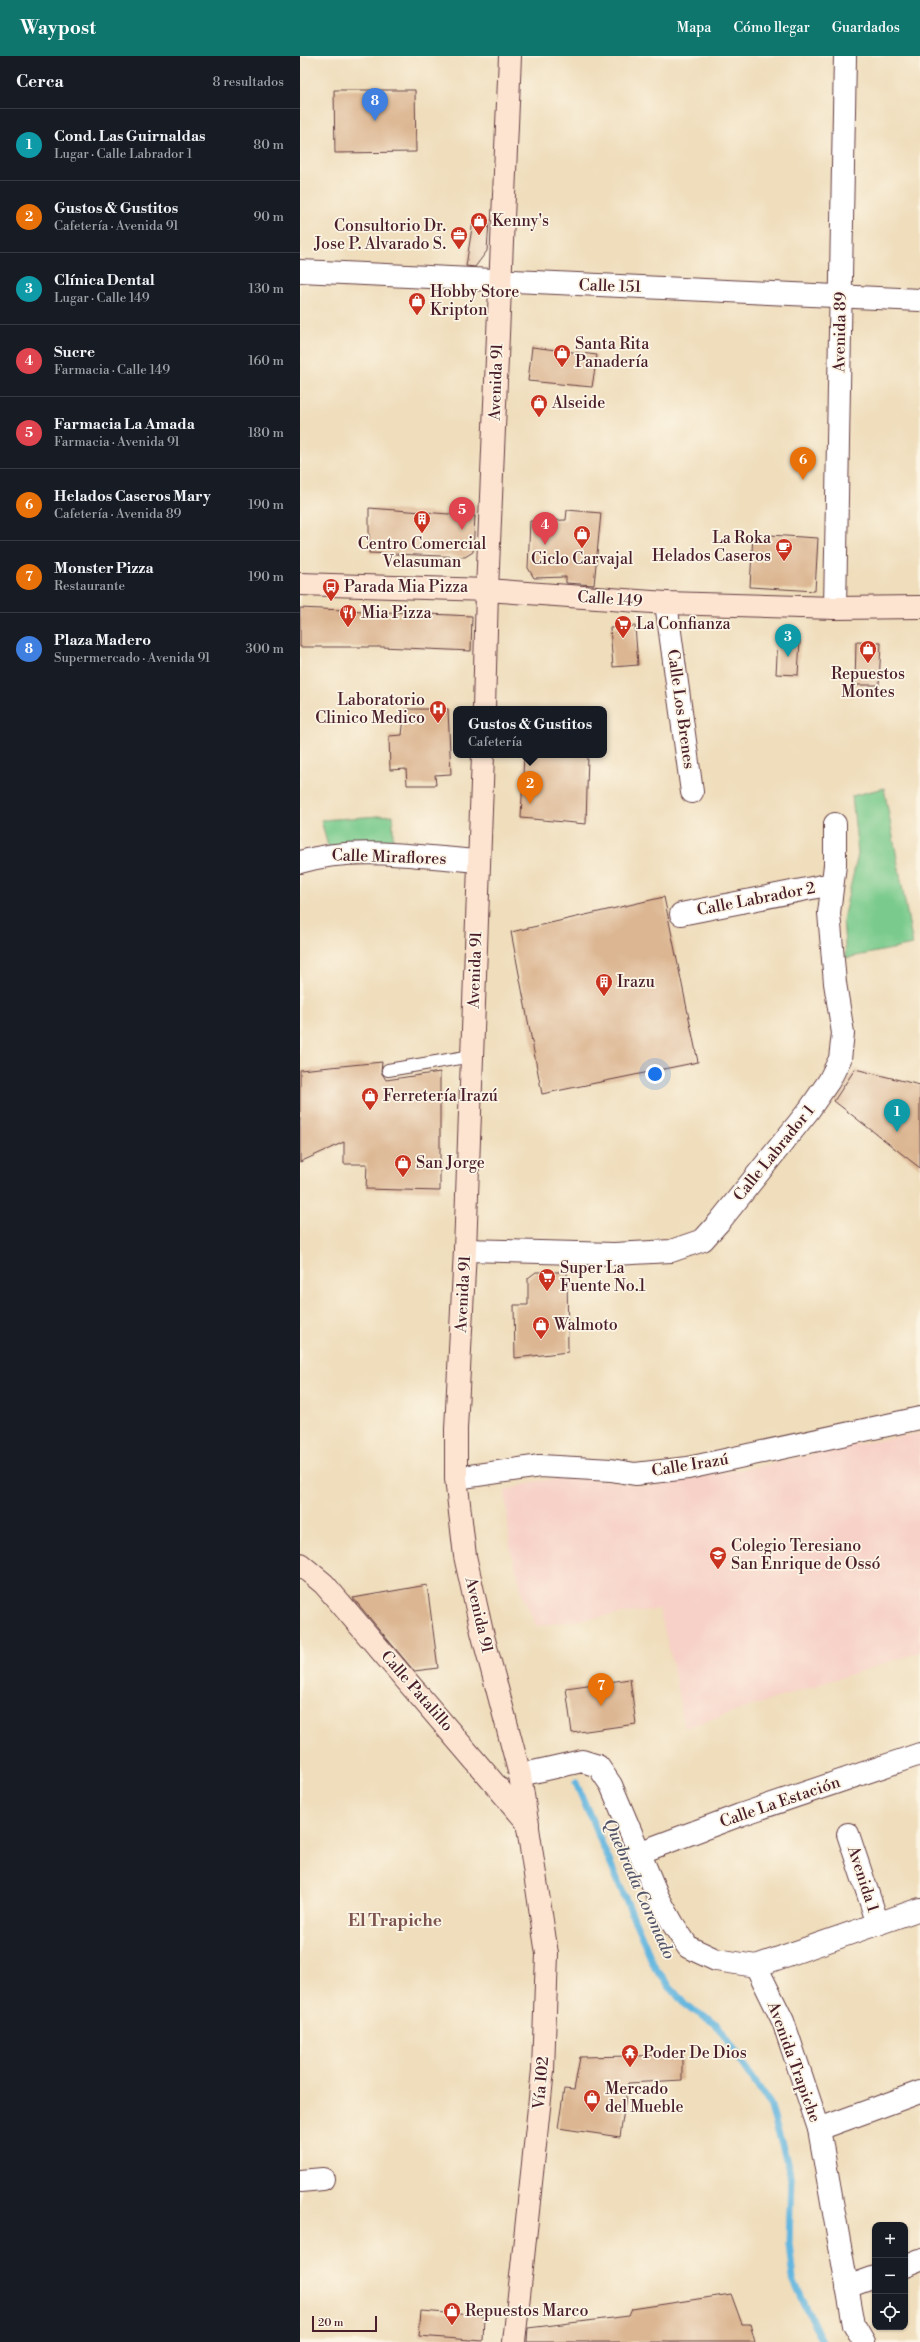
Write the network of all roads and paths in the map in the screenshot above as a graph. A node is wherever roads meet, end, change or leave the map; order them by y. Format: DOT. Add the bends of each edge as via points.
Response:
graph roads {
  1 [pos="510,56"];
  2 [pos="845,56"];
  3 [pos="300,271"];
  4 [pos="500,282"];
  5 [pos="841,295"];
  6 [pos="920,300"];
  7 [pos="300,584"];
  8 [pos="487,590"];
  9 [pos="666,603"];
  10 [pos="920,607"];
  11 [pos="835,608"];
  12 [pos="484,706"];
  13 [pos="483,758"];
  14 [pos="692,792"];
  15 [pos="835,824"];
  16 [pos="479,861"];
  17 [pos="300,862"];
  18 [pos="832,884"];
  19 [pos="681,914"];
  20 [pos="472,1056"];
  21 [pos="388,1070"];
  22 [pos="466,1250"];
  23 [pos="920,1418"];
  24 [pos="456,1478"];
  25 [pos="300,1564"];
  26 [pos="920,1754"];
  27 [pos="520,1775"];
  28 [pos="495,1785"];
  29 [pos="529,1824"];
  30 [pos="848,1834"];
  31 [pos="641,1852"];
  32 [pos="539,1898"];
  33 [pos="920,1910"];
  34 [pos="878,1924"];
  35 [pos="756,1966"];
  36 [pos="920,2092"];
  37 [pos="818,2130"];
  38 [pos="323,2179"];
  39 [pos="300,2180"];
  40 [pos="920,2260"];
  41 [pos="908,2265"];
  42 [pos="872,2278"];
  43 [pos="847,2287"];
  44 [pos="514,2342"];
  45 [pos="864,2342"];
  1 -- 4 [label="main road, Avenida 91"];
  2 -- 5 [label="street, Avenida 89"];
  3 -- 4 [label="street, Calle 151"];
  4 -- 5 [label="street, Calle 151"];
  4 -- 8 [label="main road, Avenida 91"];
  5 -- 6 [label="street, Calle 151"];
  5 -- 11 [label="street, Avenida 89"];
  7 -- 8 [label="main road, Calle 149"];
  8 -- 9 [label="main road, Calle 149"];
  8 -- 12 [label="main road, Avenida 91"];
  9 -- 11 [label="main road, Calle 149"];
  9 -- 14 [label="street, Calle Los Brenes"];
  10 -- 11 [label="main road, Calle 149"];
  13 -- 16 [label="main road, Avenida 91"];
  15 -- 18 [label="street, Calle Labrador 1" via="835,865"];
  16 -- 17 [label="street, Calle Miraflores" via="348,853 318,856"];
  16 -- 20 [label="main road, Avenida 91"];
  18 -- 19 [label="street, Calle Labrador 2"];
  18 -- 22 [label="street, Calle Labrador 1" via="829,913 832,956 844,1033 840,1059 830,1081 809,1110 703,1240 671,1251 614,1254"];
  20 -- 21 [label="lane"];
  20 -- 22 [label="main road, Avenida 91"];
  22 -- 24 [label="main road, Avenida 91" via="456,1429"];
  23 -- 24 [label="street, Calle Irazú" via="688,1468 635,1474 540,1466"];
  24 -- 27 [label="main road, Avenida 91" via="465,1556 482,1632"];
  25 -- 28 [label="main road, Calle Patalillo" via="324,1584 450,1729"];
  26 -- 31 [label="street, Calle La Estación" via="740,1815"];
  27 -- 29 [label="main road, Avenida 91"];
  27 -- 31 [label="street" via="582,1760 598,1766 611,1786"];
  28 -- 29 [label="main road, Calle Patalillo"];
  28 -- 32 [label="main road" via="520,1841"];
  29 -- 32 [label="main road, Vía 102"];
  30 -- 34 [label="street, Avenida 1"];
  31 -- 35 [label="street" via="658,1897 688,1947 716,1960"];
  32 -- 44 [label="main road, Vía 102" via="547,1954 544,2070"];
  33 -- 34 [label="street"];
  34 -- 35 [label="street"];
  35 -- 37 [label="street, Avenida Trapiche" via="783,2021"];
  36 -- 37 [label="street"];
  37 -- 43 [label="street, Avenida Trapiche"];
  38 -- 39 [label="street"];
  40 -- 41 [label="street"];
  42 -- 43 [label="street"];
  43 -- 45 [label="street, Avenida Trapiche" via="854,2325"];
}
